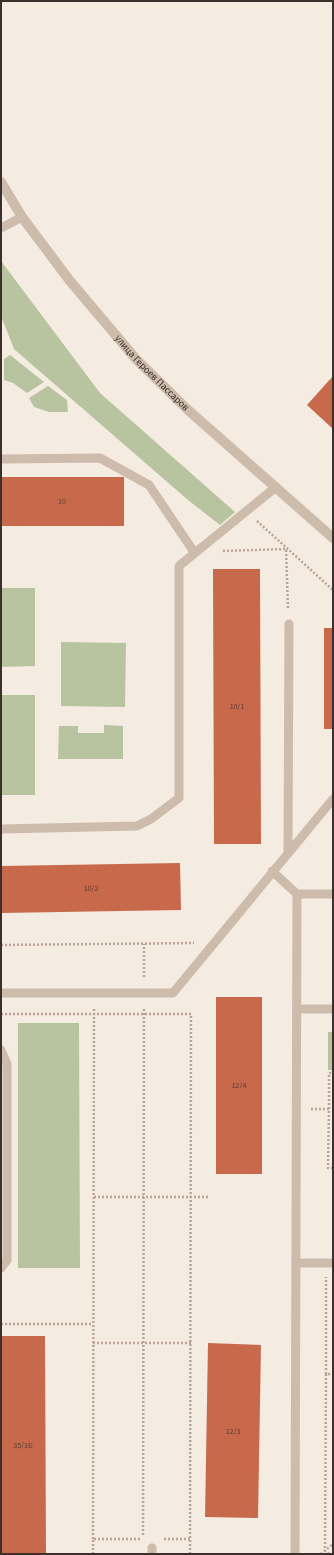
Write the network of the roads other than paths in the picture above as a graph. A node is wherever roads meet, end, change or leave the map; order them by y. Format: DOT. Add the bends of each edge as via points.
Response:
graph roads {
  1 [pos="1,182"];
  2 [pos="22,217"];
  3 [pos="1,228"];
  4 [pos="1,459"];
  5 [pos="276,487"];
  6 [pos="333,538"];
  7 [pos="194,552"];
  8 [pos="289,624"];
  9 [pos="333,799"];
  10 [pos="1,830"];
  11 [pos="288,852"];
  12 [pos="272,871"];
  13 [pos="297,894"];
  14 [pos="333,894"];
  15 [pos="1,993"];
  16 [pos="297,1009"];
  17 [pos="333,1009"];
  18 [pos="1,1050"];
  19 [pos="296,1263"];
  20 [pos="330,1263"];
  21 [pos="1,1268"];
  22 [pos="294,1554"];
  1 -- 2 [label="street, улица Героев Пассаров"];
  2 -- 3 [label="lane"];
  2 -- 5 [label="street, улица Героев Пассаров" via="70,281 136,359 188,410"];
  4 -- 7 [label="lane" via="100,458 149,485"];
  5 -- 6 [label="street, улица Героев Пассаров"];
  5 -- 7 [label="lane"];
  7 -- 10 [label="lane" via="178,566 178,798 151,819 137,826"];
  8 -- 11 [label="lane"];
  9 -- 11 [label="lane"];
  11 -- 12 [label="lane"];
  12 -- 13 [label="lane"];
  12 -- 15 [label="lane" via="174,993"];
  13 -- 14 [label="lane"];
  13 -- 16 [label="lane"];
  16 -- 17 [label="lane"];
  16 -- 19 [label="lane"];
  18 -- 21 [label="lane" via="7,1064 7,1260"];
  19 -- 20 [label="lane"];
  19 -- 22 [label="lane"];
}
